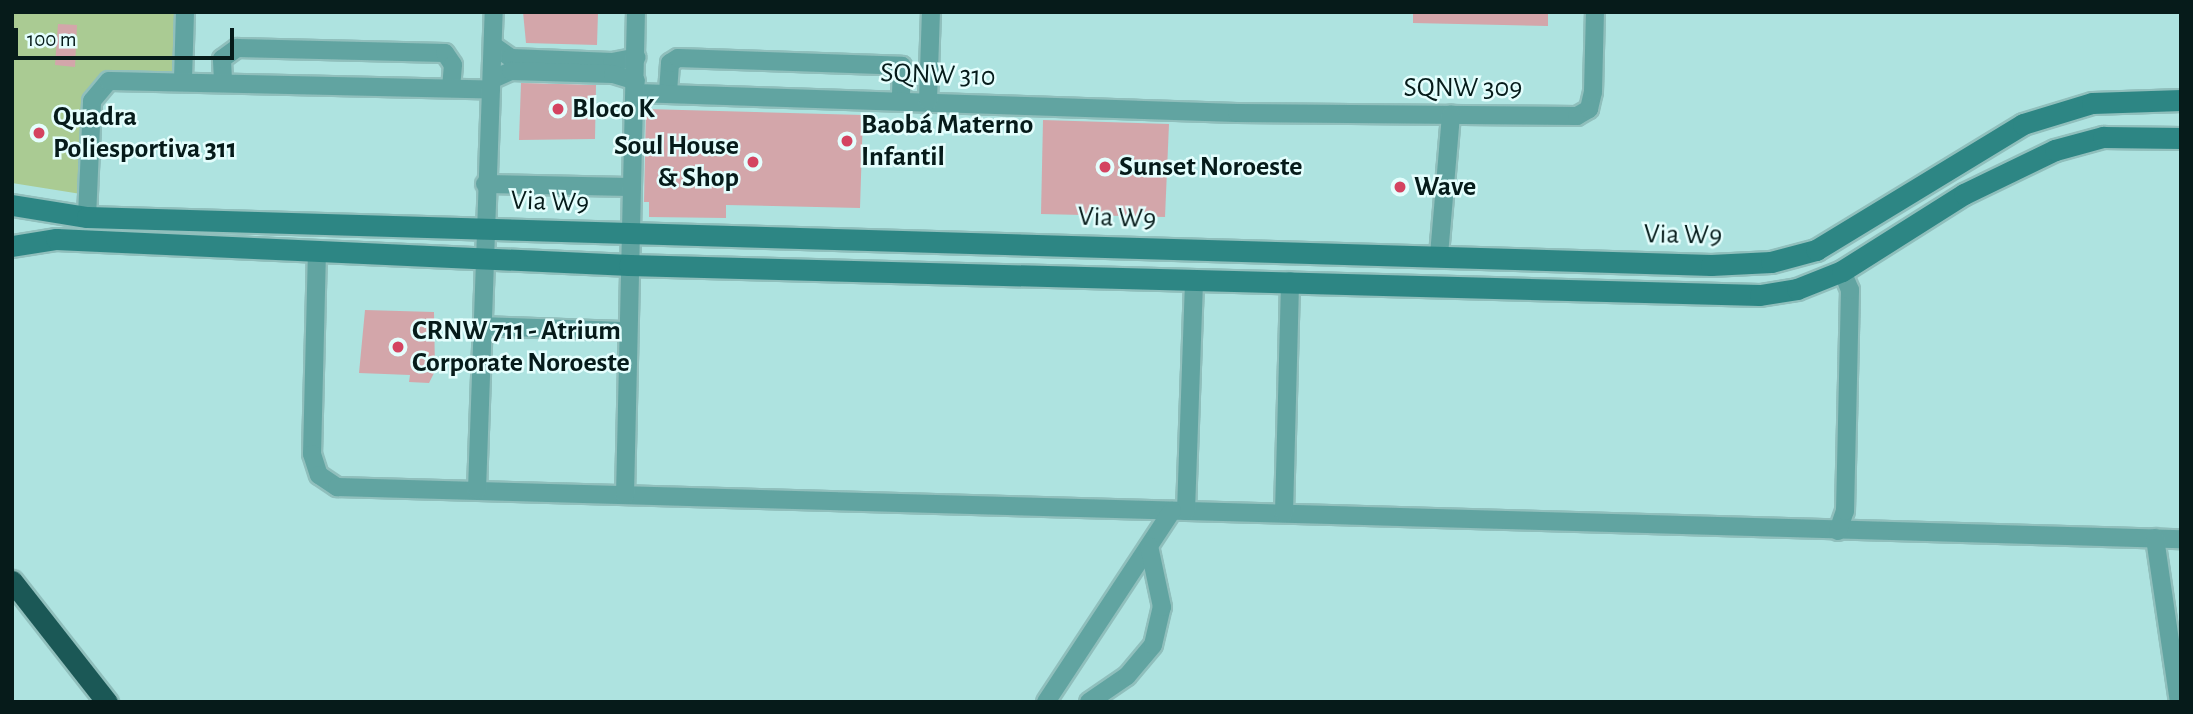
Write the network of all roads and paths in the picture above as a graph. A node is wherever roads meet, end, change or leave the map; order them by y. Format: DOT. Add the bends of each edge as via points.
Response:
graph roads {
  1 [pos="185,12"];
  2 [pos="494,12"];
  3 [pos="636,12"];
  4 [pos="931,12"];
  5 [pos="1595,12"];
  6 [pos="494,46"];
  7 [pos="637,57"];
  8 [pos="183,79"];
  9 [pos="223,80"];
  10 [pos="492,84"];
  11 [pos="451,87"];
  12 [pos="636,87"];
  13 [pos="668,92"];
  14 [pos="901,99"];
  15 [pos="928,100"];
  16 [pos="2181,100"];
  17 [pos="1237,113"];
  18 [pos="1451,116"];
  19 [pos="2181,138"];
  20 [pos="485,184"];
  21 [pos="632,187"];
  22 [pos="12,205"];
  23 [pos="87,217"];
  24 [pos="484,229"];
  25 [pos="631,232"];
  26 [pos="12,246"];
  27 [pos="317,250"];
  28 [pos="1439,255"];
  29 [pos="484,258"];
  30 [pos="629,265"];
  31 [pos="1842,271"];
  32 [pos="1194,279"];
  33 [pos="1290,281"];
  34 [pos="1442,284"];
  35 [pos="482,326"];
  36 [pos="628,331"];
  37 [pos="477,491"];
  38 [pos="625,495"];
  39 [pos="1179,511"];
  40 [pos="1284,513"];
  41 [pos="1838,531"];
  42 [pos="2155,538"];
  43 [pos="2181,539"];
  44 [pos="1149,546"];
  45 [pos="12,581"];
  46 [pos="107,702"];
  47 [pos="1046,702"];
  48 [pos="1089,702"];
  49 [pos="2179,702"];
  1 -- 8 [label="street"];
  2 -- 6 [label="street"];
  3 -- 7 [label="street"];
  4 -- 15 [label="street"];
  5 -- 18 [label="street, SQNW 309" via="1588,109 1577,116"];
  6 -- 7 [label="street" via="511,58 612,62"];
  6 -- 10 [label="street"];
  7 -- 12 [label="street"];
  8 -- 9 [label="street, SQNW 310"];
  8 -- 23 [label="street, SQNW 310" via="109,81 92,101"];
  9 -- 11 [label="street, SQNW 310"];
  9 -- 11 [label="street" via="222,60 237,48 445,53 453,65"];
  10 -- 11 [label="street, SQNW 310"];
  10 -- 12 [label="street, SQNW 310" via="511,71 612,74"];
  10 -- 20 [label="street"];
  12 -- 13 [label="street, SQNW 310"];
  12 -- 21 [label="street"];
  13 -- 14 [label="street, SQNW 310"];
  13 -- 14 [label="street" via="670,63 678,58 902,66"];
  14 -- 15 [label="street, SQNW 310"];
  15 -- 17 [label="street, SQNW 310"];
  16 -- 28 [label="street, Via W9" via="2092,103 2024,124 1816,250 1771,262"];
  17 -- 18 [label="street, SQNW 309"];
  18 -- 28 [label="street"];
  19 -- 31 [label="street, Via W9" via="2103,137 2055,150 1964,194"];
  20 -- 21 [label="street"];
  20 -- 24 [label="street"];
  21 -- 25 [label="street"];
  22 -- 23 [label="street, Via W9"];
  23 -- 24 [label="street, Via W9"];
  24 -- 25 [label="street, Via W9"];
  24 -- 29 [label="street"];
  25 -- 28 [label="street, Via W9"];
  25 -- 30 [label="street"];
  26 -- 27 [label="street, Via W9" via="56,239"];
  27 -- 29 [label="street, Via W9"];
  27 -- 37 [label="street" via="312,454 319,475 337,487"];
  28 -- 34 [label="street"];
  29 -- 30 [label="street, Via W9"];
  29 -- 35 [label="street"];
  30 -- 32 [label="street, Via W9"];
  30 -- 36 [label="street"];
  31 -- 34 [label="street, Via W9" via="1797,289 1760,295"];
  31 -- 41 [label="street" via="1850,304 1845,511"];
  32 -- 33 [label="street, Via W9"];
  32 -- 39 [label="street"];
  33 -- 34 [label="street, Via W9"];
  33 -- 40 [label="street"];
  35 -- 36 [label="street"];
  35 -- 37 [label="street"];
  36 -- 38 [label="street"];
  37 -- 38 [label="street"];
  38 -- 39 [label="street"];
  39 -- 40 [label="street"];
  39 -- 44 [label="street"];
  40 -- 41 [label="street"];
  41 -- 42 [label="street"];
  42 -- 43 [label="street"];
  42 -- 49 [label="street"];
  44 -- 47 [label="street"];
  44 -- 48 [label="street" via="1162,607 1153,645 1127,676"];
  45 -- 46 [label="highway"];
}
